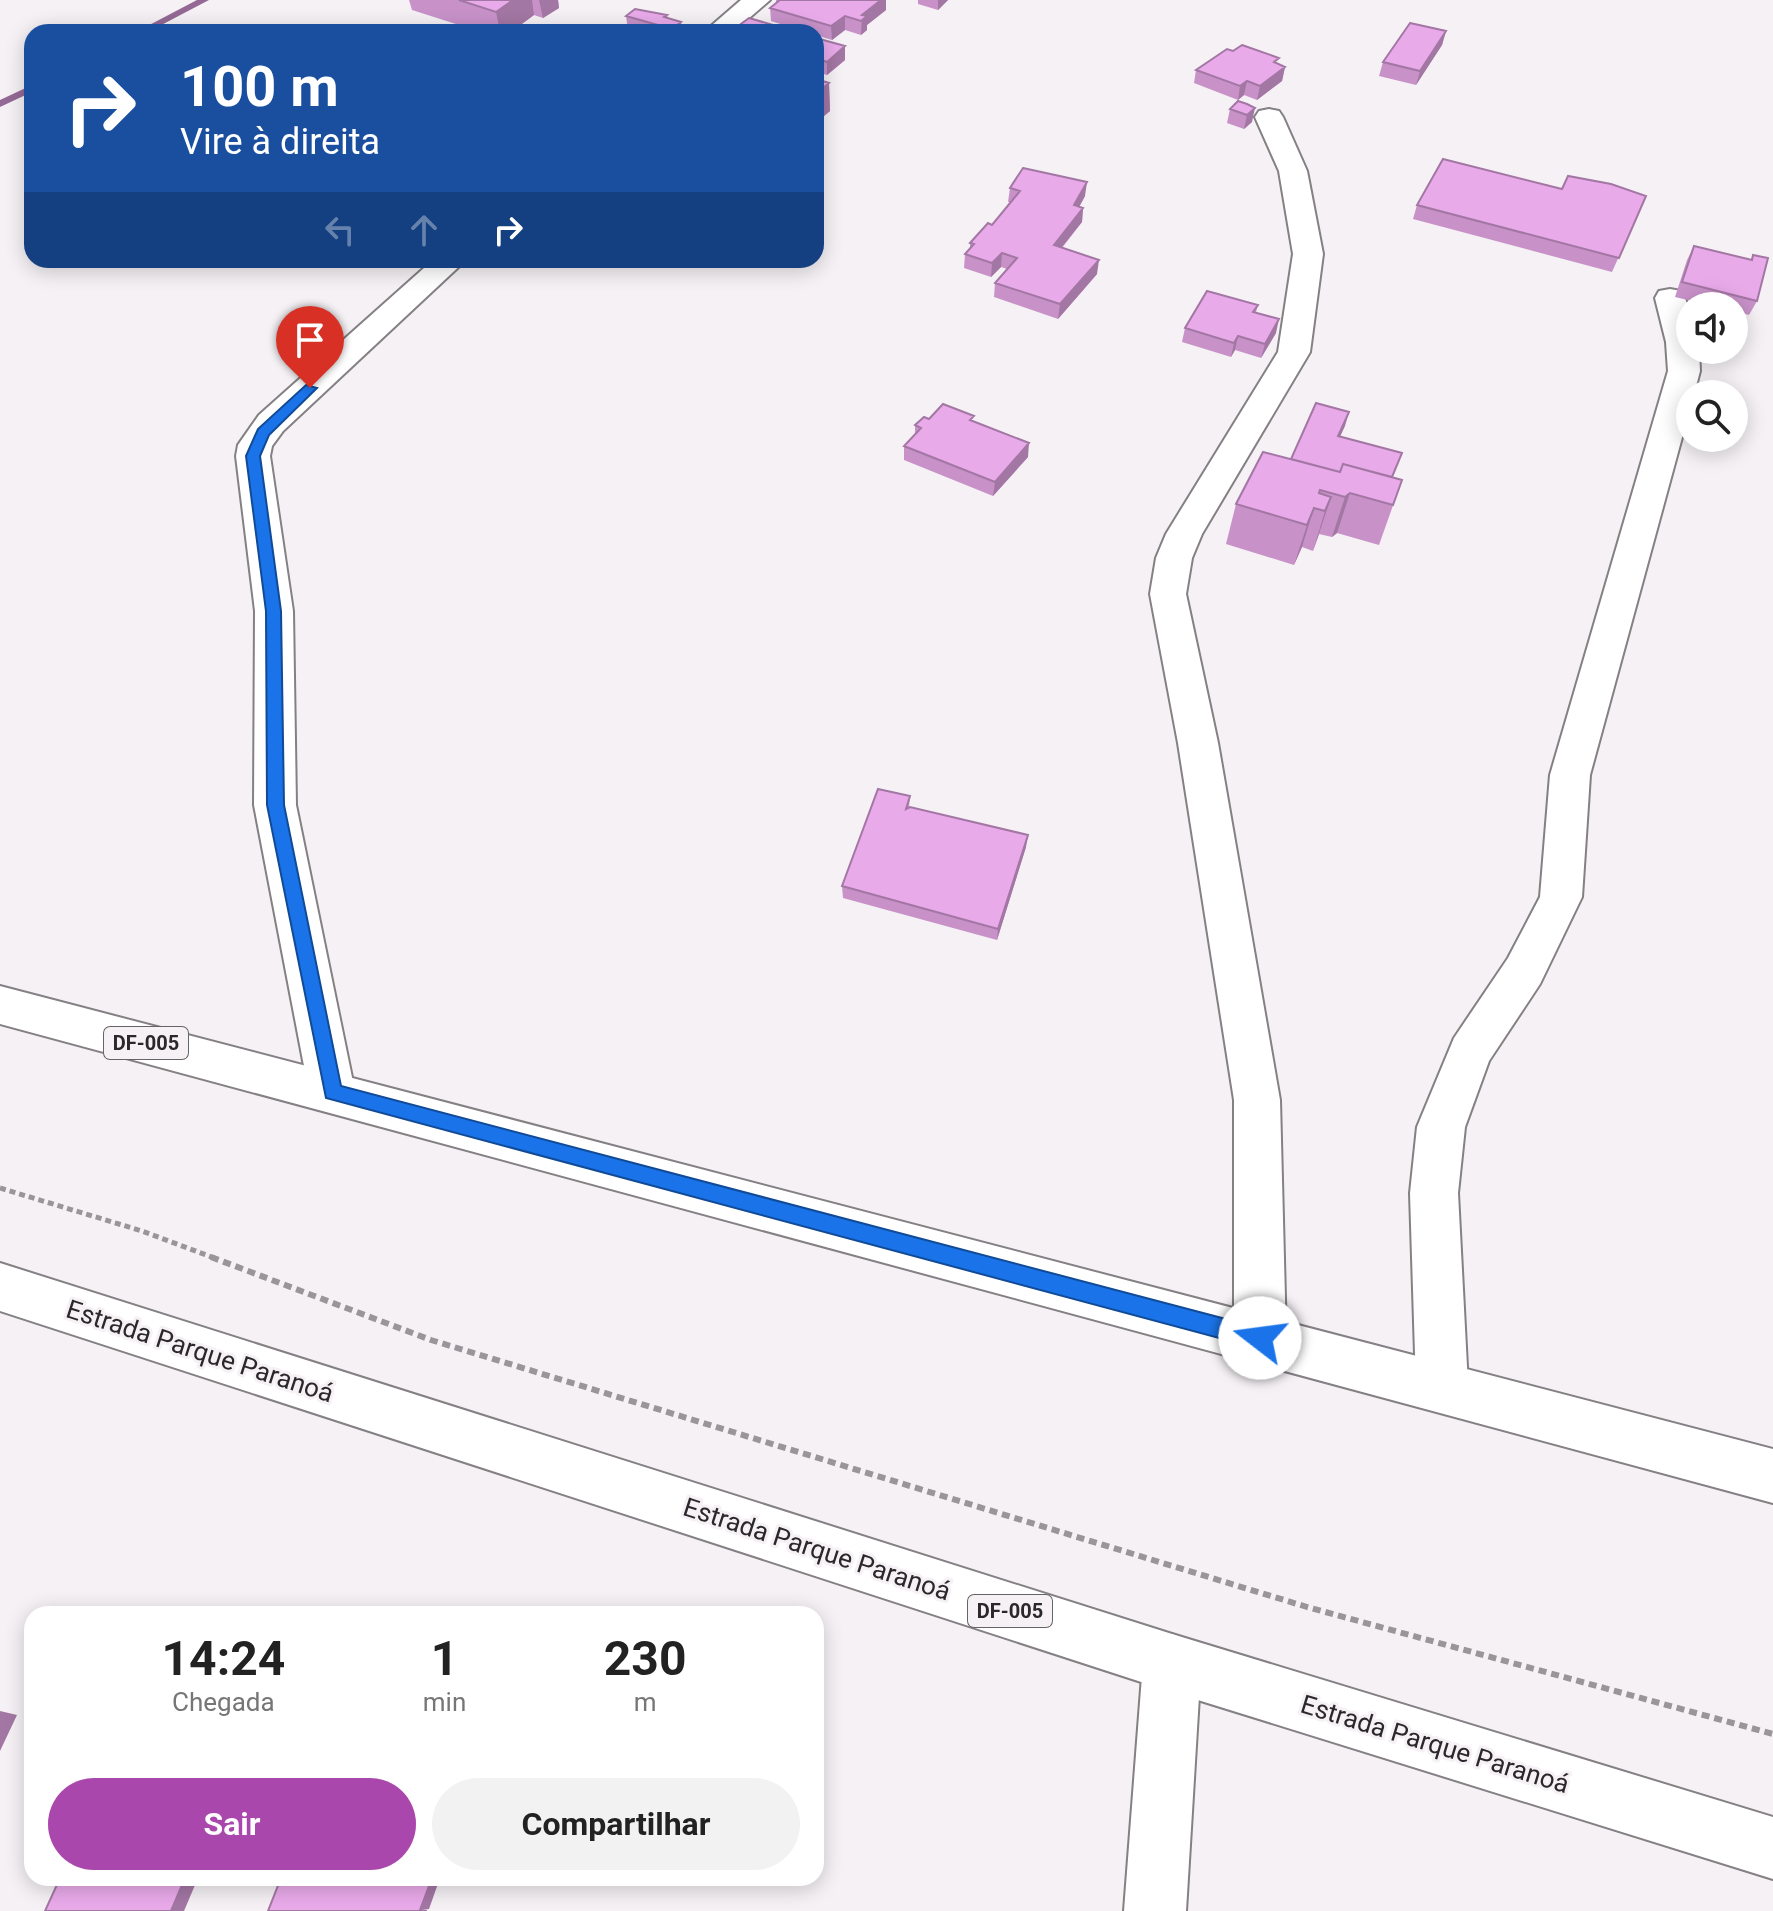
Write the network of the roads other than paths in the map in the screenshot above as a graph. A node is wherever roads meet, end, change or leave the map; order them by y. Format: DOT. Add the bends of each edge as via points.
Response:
graph roads {
  1 [pos="757,0"];
  2 [pos="727,24"];
  3 [pos="1269,117"];
  4 [pos="442,268"];
  5 [pos="1670,298"];
  6 [pos="0,1005"];
  7 [pos="332,1092"];
  8 [pos="0,1287"];
  9 [pos="1260,1338"];
  10 [pos="1442,1386"];
  11 [pos="1773,1476"];
  12 [pos="1172,1663"];
  13 [pos="1773,1848"];
  14 [pos="1155,1911"];
  1 -- 2 [label="street"];
  3 -- 9 [label="street" via="1293,171 1308,254 1294,352 1184,534 1168,594 1257,1100"];
  4 -- 7 [label="street" via="271,423 253,456 274,611 275,805"];
  5 -- 10 [label="street" via="1684,371 1570,775 1561,897 1524,971 1470,1052 1441,1127 1434,1193"];
  6 -- 7 [label="street, DF-005"];
  7 -- 9 [label="street, DF-005"];
  8 -- 12 [label="street, Estrada Parque Paranoá / DF-005"];
  9 -- 10 [label="street, DF-005"];
  10 -- 11 [label="street, DF-005"];
  12 -- 13 [label="street, Estrada Parque Paranoá / DF-005"];
  12 -- 14 [label="street"];
}
